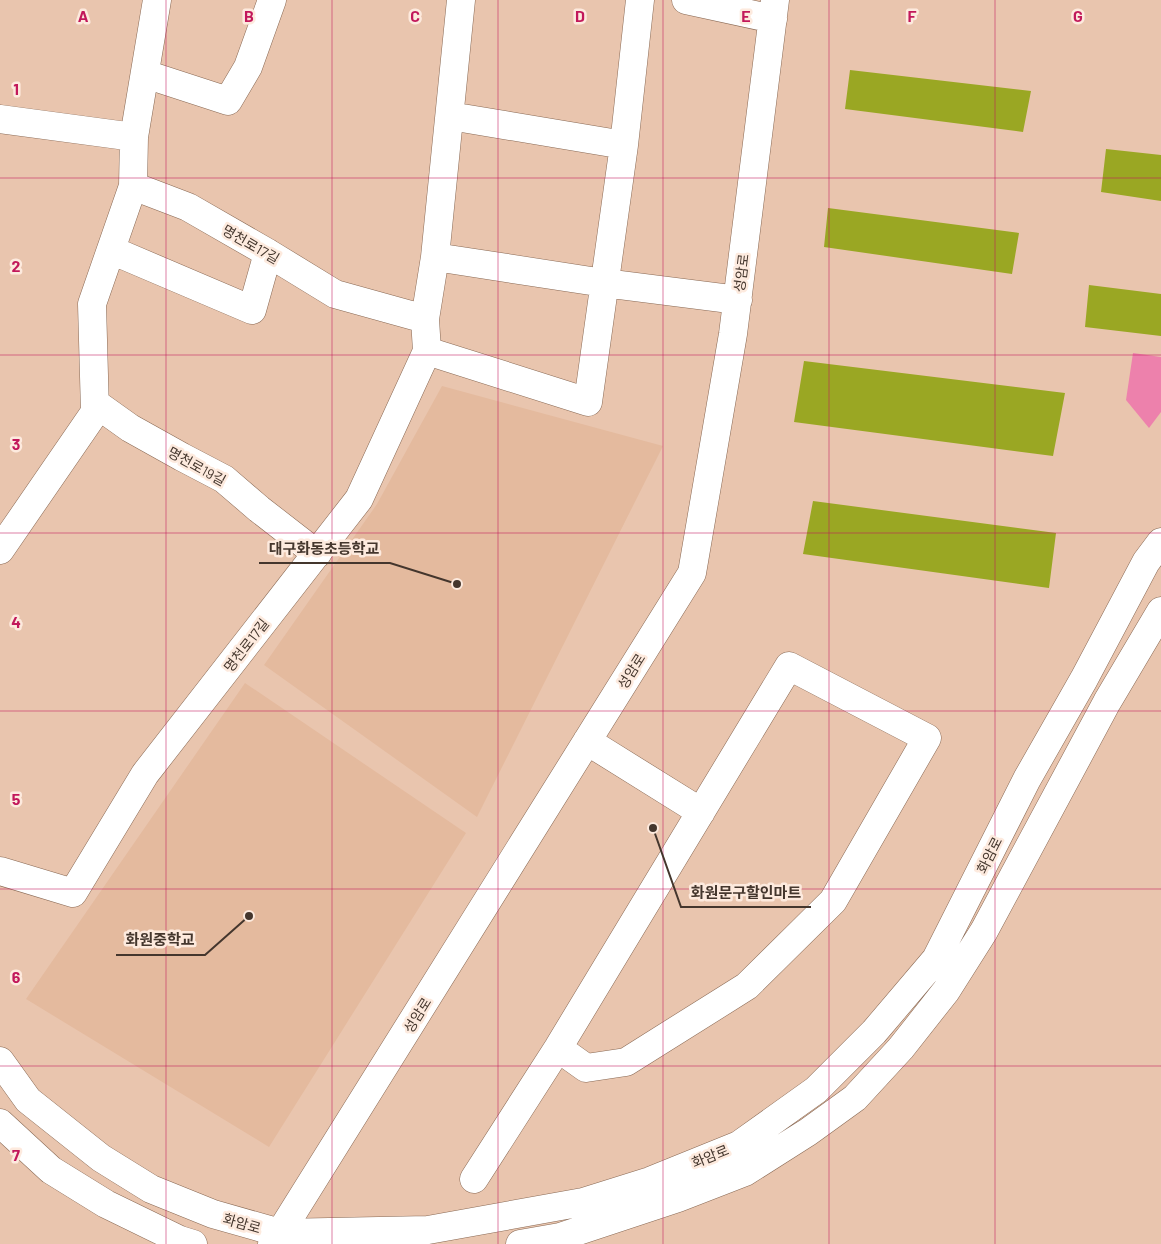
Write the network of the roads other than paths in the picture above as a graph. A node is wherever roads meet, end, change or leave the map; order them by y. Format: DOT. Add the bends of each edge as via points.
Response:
graph roads {
  1 [pos="157,0"];
  2 [pos="272,0"];
  3 [pos="461,0"];
  4 [pos="640,0"];
  5 [pos="686,0"];
  6 [pos="774,9"];
  7 [pos="145,74"];
  8 [pos="450,116"];
  9 [pos="0,119"];
  10 [pos="134,137"];
  11 [pos="624,145"];
  12 [pos="133,186"];
  13 [pos="111,250"];
  14 [pos="268,253"];
  15 [pos="435,258"];
  16 [pos="604,283"];
  17 [pos="738,300"];
  18 [pos="425,319"];
  19 [pos="427,351"];
  20 [pos="95,403"];
  21 [pos="1161,542"];
  22 [pos="0,550"];
  23 [pos="317,554"];
  24 [pos="1161,611"];
  25 [pos="587,741"];
  26 [pos="701,812"];
  27 [pos="0,871"];
  28 [pos="558,1048"];
  29 [pos="0,1061"];
  30 [pos="0,1124"];
  31 [pos="474,1179"];
  32 [pos="276,1239"];
  33 [pos="193,1244"];
  34 [pos="520,1244"];
  1 -- 7 [label="street"];
  2 -- 7 [label="street" via="248,67 228,100"];
  3 -- 8 [label="street, 명천로17길"];
  4 -- 11 [label="street"];
  5 -- 6 [label="street, 성암로"];
  6 -- 17 [label="street, 성암로"];
  7 -- 10 [label="street"];
  8 -- 11 [label="street"];
  8 -- 15 [label="street, 명천로17길"];
  9 -- 10 [label="street"];
  10 -- 12 [label="street"];
  11 -- 16 [label="street"];
  12 -- 13 [label="street"];
  12 -- 14 [label="street, 명천로17길" via="188,207"];
  13 -- 14 [label="street" via="252,310"];
  13 -- 20 [label="street" via="92,304"];
  14 -- 18 [label="street, 명천로17길" via="335,294"];
  15 -- 16 [label="street"];
  15 -- 18 [label="street, 명천로17길"];
  16 -- 17 [label="street"];
  16 -- 19 [label="street" via="588,402"];
  17 -- 25 [label="street, 성암로" via="692,573"];
  18 -- 19 [label="street, 명천로17길"];
  19 -- 23 [label="street, 명천로17길" via="359,499"];
  20 -- 22 [label="street" via="95,412"];
  20 -- 23 [label="street, 명천로19길" via="130,428 224,479"];
  21 -- 32 [label="street, 화암로" via="1146,562 1027,779 936,959 874,1032 816,1090 739,1145 650,1181 583,1202 428,1230"];
  23 -- 27 [label="street, 명천로17길" via="145,774 73,892"];
  24 -- 34 [label="street, 화암로" via="1102,710 984,931 946,991 855,1098 745,1172 560,1237"];
  25 -- 26 [label="street"];
  25 -- 32 [label="street, 성암로"];
  26 -- 28 [label="street"];
  26 -- 28 [label="street" via="789,666 927,738 833,901 747,986 626,1062 586,1068"];
  28 -- 31 [label="street"];
  29 -- 32 [label="street, 화암로" via="28,1100 102,1158 151,1189"];
  30 -- 33 [label="street" via="51,1170 106,1204"];
}
